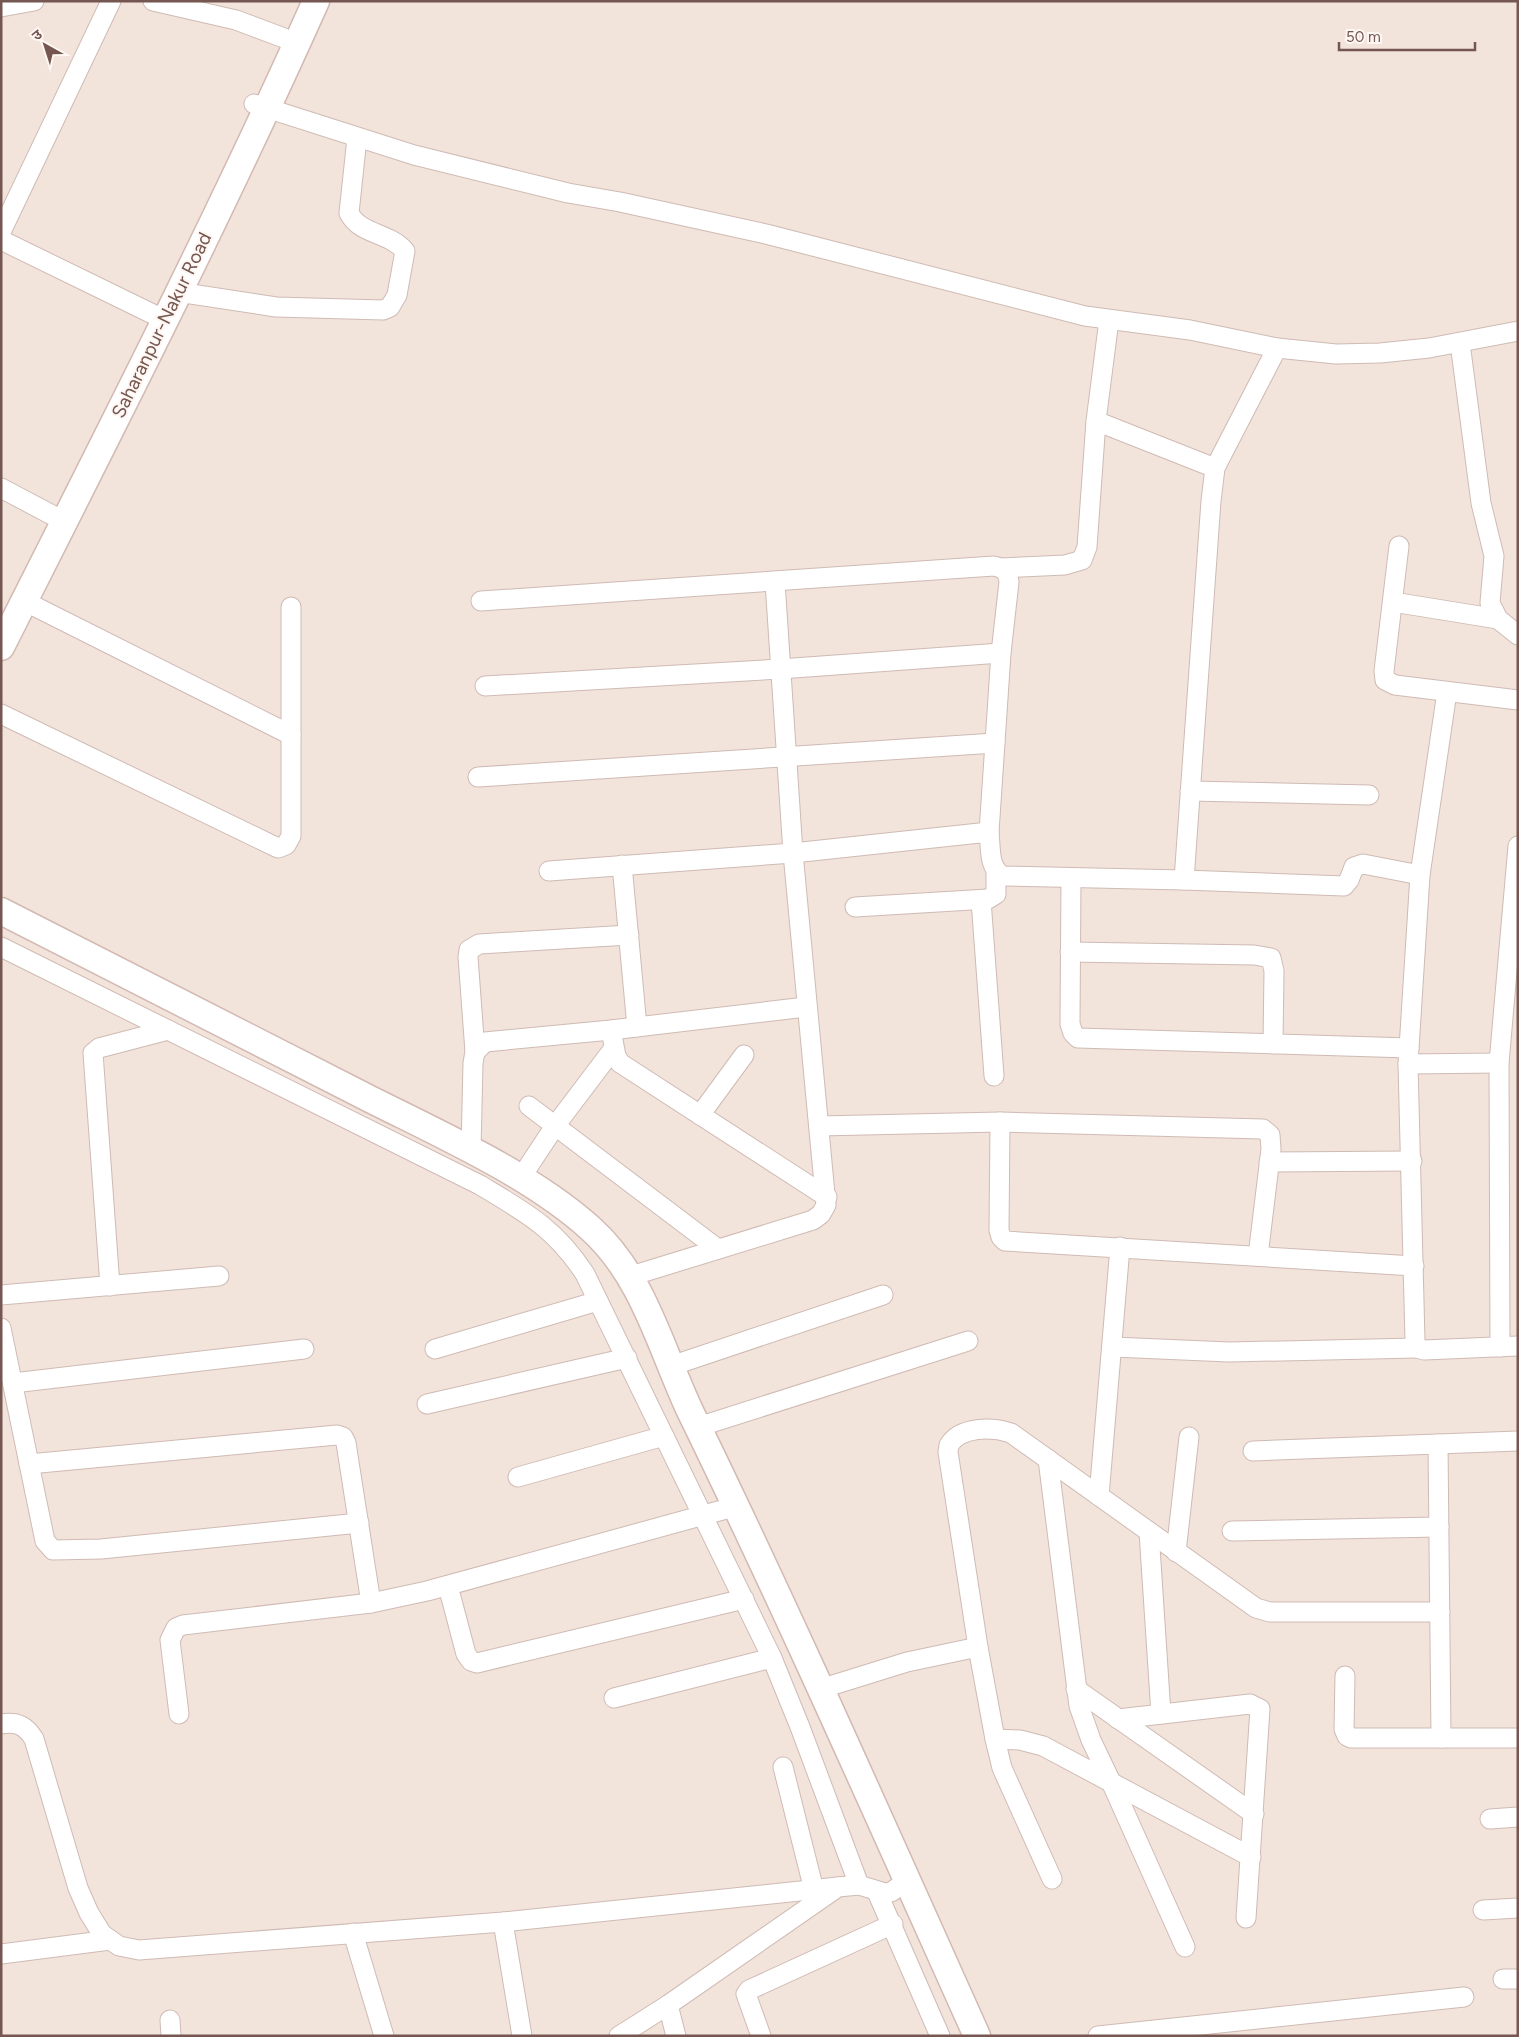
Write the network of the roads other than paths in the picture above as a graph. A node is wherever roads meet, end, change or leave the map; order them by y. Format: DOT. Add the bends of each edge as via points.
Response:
graph roads {
  1 [pos="34,1"];
  2 [pos="111,1"];
  3 [pos="153,1"];
  4 [pos="300,1"];
  5 [pos="316,1"];
  6 [pos="1,7"];
  7 [pos="284,38"];
  8 [pos="261,106"];
  9 [pos="357,138"];
  10 [pos="1,232"];
  11 [pos="1,240"];
  12 [pos="178,292"];
  13 [pos="159,317"];
  14 [pos="1109,320"];
  15 [pos="1518,331"];
  16 [pos="1460,343"];
  17 [pos="1277,348"];
  18 [pos="1096,421"];
  19 [pos="1215,468"];
  20 [pos="1,488"];
  21 [pos="52,514"];
  22 [pos="1400,546"];
  23 [pos="1001,568"];
  24 [pos="775,582"];
  25 [pos="24,601"];
  26 [pos="481,601"];
  27 [pos="1393,602"];
  28 [pos="292,607"];
  29 [pos="1,616"];
  30 [pos="1498,619"];
  31 [pos="1518,635"];
  32 [pos="1,646"];
  33 [pos="1001,653"];
  34 [pos="780,669"];
  35 [pos="485,686"];
  36 [pos="1447,692"];
  37 [pos="1518,700"];
  38 [pos="1,714"];
  39 [pos="291,736"];
  40 [pos="994,743"];
  41 [pos="787,756"];
  42 [pos="478,776"];
  43 [pos="1190,791"];
  44 [pos="1369,795"];
  45 [pos="989,832"];
  46 [pos="1518,846"];
  47 [pos="793,853"];
  48 [pos="622,865"];
  49 [pos="549,871"];
  50 [pos="996,872"];
  51 [pos="1420,875"];
  52 [pos="1071,878"];
  53 [pos="1184,880"];
  54 [pos="981,900"];
  55 [pos="855,907"];
  56 [pos="1,911"];
  57 [pos="629,935"];
  58 [pos="1,947"];
  59 [pos="1070,952"];
  60 [pos="806,1007"];
  61 [pos="637,1027"];
  62 [pos="168,1030"];
  63 [pos="612,1039"];
  64 [pos="1273,1044"];
  65 [pos="476,1052"];
  66 [pos="253,1054"];
  67 [pos="744,1054"];
  68 [pos="1409,1056"];
  69 [pos="1499,1063"];
  70 [pos="994,1076"];
  71 [pos="529,1106"];
  72 [pos="700,1115"];
  73 [pos="1000,1122"];
  74 [pos="555,1126"];
  75 [pos="819,1126"];
  76 [pos="471,1150"];
  77 [pos="1412,1161"];
  78 [pos="1269,1162"];
  79 [pos="520,1179"];
  80 [pos="827,1196"];
  81 [pos="1120,1247"];
  82 [pos="718,1249"];
  83 [pos="1258,1256"];
  84 [pos="1414,1266"];
  85 [pos="219,1276"];
  86 [pos="631,1276"];
  87 [pos="110,1286"];
  88 [pos="1,1295"];
  89 [pos="883,1295"];
  90 [pos="598,1301"];
  91 [pos="1,1328"];
  92 [pos="968,1341"];
  93 [pos="1509,1346"];
  94 [pos="1113,1347"];
  95 [pos="1417,1348"];
  96 [pos="304,1349"];
  97 [pos="435,1349"];
  98 [pos="627,1358"];
  99 [pos="671,1366"];
  100 [pos="13,1383"];
  101 [pos="428,1404"];
  102 [pos="698,1426"];
  103 [pos="664,1436"];
  104 [pos="1189,1437"];
  105 [pos="1518,1441"];
  106 [pos="1438,1444"];
  107 [pos="1253,1451"];
  108 [pos="1048,1459"];
  109 [pos="30,1464"];
  110 [pos="518,1477"];
  111 [pos="1099,1496"];
  112 [pos="733,1508"];
  113 [pos="707,1515"];
  114 [pos="358,1522"];
  115 [pos="1439,1527"];
  116 [pos="1232,1531"];
  117 [pos="1149,1532"];
  118 [pos="1176,1552"];
  119 [pos="448,1586"];
  120 [pos="744,1599"];
  121 [pos="371,1603"];
  122 [pos="1440,1612"];
  123 [pos="978,1647"];
  124 [pos="772,1658"];
  125 [pos="1345,1676"];
  126 [pos="820,1689"];
  127 [pos="1076,1689"];
  128 [pos="614,1698"];
  129 [pos="179,1714"];
  130 [pos="1161,1714"];
  131 [pos="1118,1720"];
  132 [pos="1,1724"];
  133 [pos="1441,1738"];
  134 [pos="1518,1738"];
  135 [pos="995,1739"];
  136 [pos="783,1766"];
  137 [pos="1112,1784"];
  138 [pos="1254,1814"];
  139 [pos="1518,1817"];
  140 [pos="1490,1819"];
  141 [pos="1251,1857"];
  142 [pos="1052,1879"];
  143 [pos="858,1885"];
  144 [pos="838,1887"];
  145 [pos="894,1887"];
  146 [pos="814,1890"];
  147 [pos="1518,1908"];
  148 [pos="1483,1910"];
  149 [pos="1246,1918"];
  150 [pos="503,1922"];
  151 [pos="893,1924"];
  152 [pos="353,1933"];
  153 [pos="110,1940"];
  154 [pos="1184,1947"];
  155 [pos="1,1954"];
  156 [pos="1464,1997"];
  157 [pos="668,2005"];
  158 [pos="384,2036"];
  159 [pos="522,2036"];
  160 [pos="619,2036"];
  161 [pos="676,2036"];
  162 [pos="761,2036"];
  163 [pos="940,2036"];
  164 [pos="977,2036"];
  165 [pos="1098,2036"];
  1 -- 6 [label="street"];
  2 -- 10 [label="street"];
  3 -- 7 [label="street" via="236,20"];
  4 -- 7 [label="street, Saharanpur-Nakur Road"];
  5 -- 8 [label="street, Saharanpur-Nakur Road"];
  7 -- 8 [label="street, Saharanpur-Nakur Road"];
  8 -- 9 [label="street"];
  8 -- 12 [label="street, Saharanpur-Nakur Road"];
  8 -- 13 [label="street, Saharanpur-Nakur Road"];
  9 -- 12 [label="street" via="349,213 358,226 392,240 405,251 397,295 390,307 374,310 276,306"];
  9 -- 14 [label="street" via="414,156 568,193 766,234"];
  11 -- 13 [label="street"];
  12 -- 13 [label="street, Saharanpur-Nakur Road"];
  13 -- 21 [label="street, Saharanpur-Nakur Road"];
  13 -- 25 [label="street, Saharanpur-Nakur Road"];
  14 -- 17 [label="street" via="1190,330"];
  14 -- 18 [label="street"];
  15 -- 16 [label="street"];
  16 -- 17 [label="street" via="1380,353 1336,354"];
  16 -- 30 [label="street" via="1482,503 1494,556 1490,603"];
  17 -- 19 [label="street"];
  18 -- 19 [label="street"];
  18 -- 23 [label="street" via="1087,547 1082,560 1065,565"];
  19 -- 43 [label="street"];
  20 -- 21 [label="street"];
  21 -- 29 [label="street, Saharanpur-Nakur Road"];
  22 -- 27 [label="street"];
  23 -- 24 [label="street"];
  23 -- 33 [label="street" via="1010,582"];
  24 -- 26 [label="street"];
  24 -- 34 [label="street"];
  25 -- 32 [label="street, Saharanpur-Nakur Road"];
  25 -- 39 [label="street"];
  27 -- 30 [label="street"];
  27 -- 36 [label="street" via="1385,680 1395,685"];
  28 -- 39 [label="street"];
  30 -- 31 [label="street"];
  33 -- 34 [label="street"];
  33 -- 40 [label="street"];
  34 -- 35 [label="street"];
  34 -- 41 [label="street"];
  36 -- 37 [label="street"];
  36 -- 51 [label="street"];
  38 -- 39 [label="street" via="278,848 286,845 291,836"];
  40 -- 41 [label="street"];
  40 -- 45 [label="street"];
  41 -- 42 [label="street"];
  41 -- 47 [label="street"];
  43 -- 44 [label="street"];
  43 -- 53 [label="street"];
  45 -- 47 [label="street"];
  45 -- 50 [label="street"];
  46 -- 69 [label="street"];
  47 -- 48 [label="street"];
  47 -- 60 [label="street"];
  48 -- 49 [label="street"];
  48 -- 57 [label="street"];
  50 -- 52 [label="street" via="1011,877"];
  50 -- 54 [label="street" via="996,894"];
  51 -- 53 [label="street" via="1363,864 1354,867 1344,886"];
  51 -- 68 [label="street"];
  52 -- 53 [label="street"];
  52 -- 59 [label="street"];
  54 -- 55 [label="street"];
  54 -- 70 [label="street"];
  56 -- 66 [label="street"];
  57 -- 61 [label="street"];
  57 -- 65 [label="street" via="472,947 468,957"];
  58 -- 62 [label="street"];
  59 -- 64 [label="street" via="1070,1024 1078,1038"];
  59 -- 64 [label="street" via="1271,958 1274,964"];
  60 -- 61 [label="street"];
  60 -- 75 [label="street"];
  61 -- 63 [label="street"];
  62 -- 66 [label="street"];
  62 -- 87 [label="street" via="99,1048 93,1053"];
  63 -- 65 [label="street" via="500,1039 485,1042"];
  63 -- 72 [label="street" via="620,1063"];
  63 -- 74 [label="street"];
  64 -- 68 [label="street"];
  65 -- 76 [label="street"];
  66 -- 76 [label="street"];
  66 -- 90 [label="street" via="533,1217 570,1250"];
  67 -- 72 [label="street"];
  68 -- 69 [label="street"];
  68 -- 77 [label="street"];
  69 -- 93 [label="street"];
  71 -- 74 [label="street"];
  72 -- 80 [label="street"];
  73 -- 75 [label="street"];
  73 -- 78 [label="street" via="1254,1127 1270,1135"];
  73 -- 81 [label="street" via="1001,1238 1013,1243"];
  74 -- 79 [label="street"];
  74 -- 82 [label="street"];
  75 -- 80 [label="street"];
  76 -- 79 [label="street"];
  77 -- 78 [label="street"];
  77 -- 84 [label="street"];
  78 -- 83 [label="street"];
  79 -- 86 [label="street" via="589,1227 613,1250"];
  80 -- 82 [label="street" via="821,1214 813,1220"];
  81 -- 83 [label="street"];
  81 -- 94 [label="street"];
  82 -- 86 [label="street"];
  83 -- 84 [label="street"];
  84 -- 95 [label="street"];
  85 -- 87 [label="street"];
  86 -- 99 [label="street"];
  87 -- 88 [label="street"];
  89 -- 99 [label="street"];
  90 -- 97 [label="street"];
  90 -- 98 [label="street"];
  91 -- 100 [label="street"];
  92 -- 102 [label="street"];
  93 -- 95 [label="street"];
  94 -- 95 [label="street" via="1229,1352"];
  94 -- 111 [label="street"];
  96 -- 100 [label="street"];
  98 -- 101 [label="street"];
  98 -- 103 [label="street"];
  99 -- 102 [label="street"];
  100 -- 109 [label="street"];
  102 -- 112 [label="street"];
  103 -- 110 [label="street"];
  103 -- 113 [label="street"];
  104 -- 118 [label="street"];
  105 -- 106 [label="street"];
  106 -- 107 [label="street"];
  106 -- 115 [label="street"];
  108 -- 111 [label="street"];
  108 -- 123 [label="street" via="1011,1433 999,1429 987,1428 958,1435 948,1445"];
  108 -- 127 [label="street"];
  109 -- 114 [label="street" via="45,1541 53,1550 101,1549"];
  109 -- 114 [label="street" via="337,1435 346,1443"];
  111 -- 117 [label="street"];
  112 -- 113 [label="street"];
  112 -- 126 [label="street"];
  113 -- 119 [label="street"];
  113 -- 120 [label="street"];
  114 -- 121 [label="street"];
  115 -- 116 [label="street"];
  115 -- 122 [label="street"];
  117 -- 118 [label="street"];
  117 -- 130 [label="street"];
  118 -- 122 [label="street" via="1256,1608 1270,1612"];
  119 -- 120 [label="street" via="466,1654 477,1663"];
  119 -- 121 [label="street"];
  120 -- 124 [label="street"];
  121 -- 129 [label="street" via="176,1628 170,1640"];
  122 -- 133 [label="street"];
  123 -- 126 [label="street" via="907,1662"];
  123 -- 135 [label="street"];
  124 -- 128 [label="street"];
  124 -- 143 [label="street"];
  125 -- 133 [label="street" via="1344,1729 1347,1736"];
  126 -- 145 [label="street"];
  127 -- 131 [label="street"];
  127 -- 137 [label="street" via="1091,1740"];
  130 -- 131 [label="street"];
  130 -- 138 [label="street" via="1250,1704 1260,1709"];
  131 -- 138 [label="street"];
  132 -- 153 [label="street" via="11,1722 20,1725 34,1739 78,1888 102,1934"];
  133 -- 134 [label="street"];
  135 -- 137 [label="street" via="1032,1742"];
  135 -- 142 [label="street" via="1002,1768"];
  136 -- 146 [label="street"];
  137 -- 141 [label="street"];
  137 -- 154 [label="street"];
  138 -- 141 [label="street"];
  139 -- 140 [label="street"];
  141 -- 149 [label="street"];
  143 -- 144 [label="street"];
  143 -- 145 [label="street"];
  144 -- 146 [label="street"];
  144 -- 157 [label="street"];
  145 -- 151 [label="street"];
  145 -- 164 [label="street"];
  146 -- 150 [label="street"];
  147 -- 148 [label="street"];
  150 -- 152 [label="street"];
  150 -- 159 [label="street"];
  151 -- 162 [label="street" via="749,1990 746,1994"];
  151 -- 163 [label="street"];
  152 -- 153 [label="street" via="139,1950 119,1946"];
  152 -- 158 [label="street"];
  153 -- 155 [label="street"];
  156 -- 165 [label="street"];
  157 -- 160 [label="street"];
  157 -- 161 [label="street"];
}
